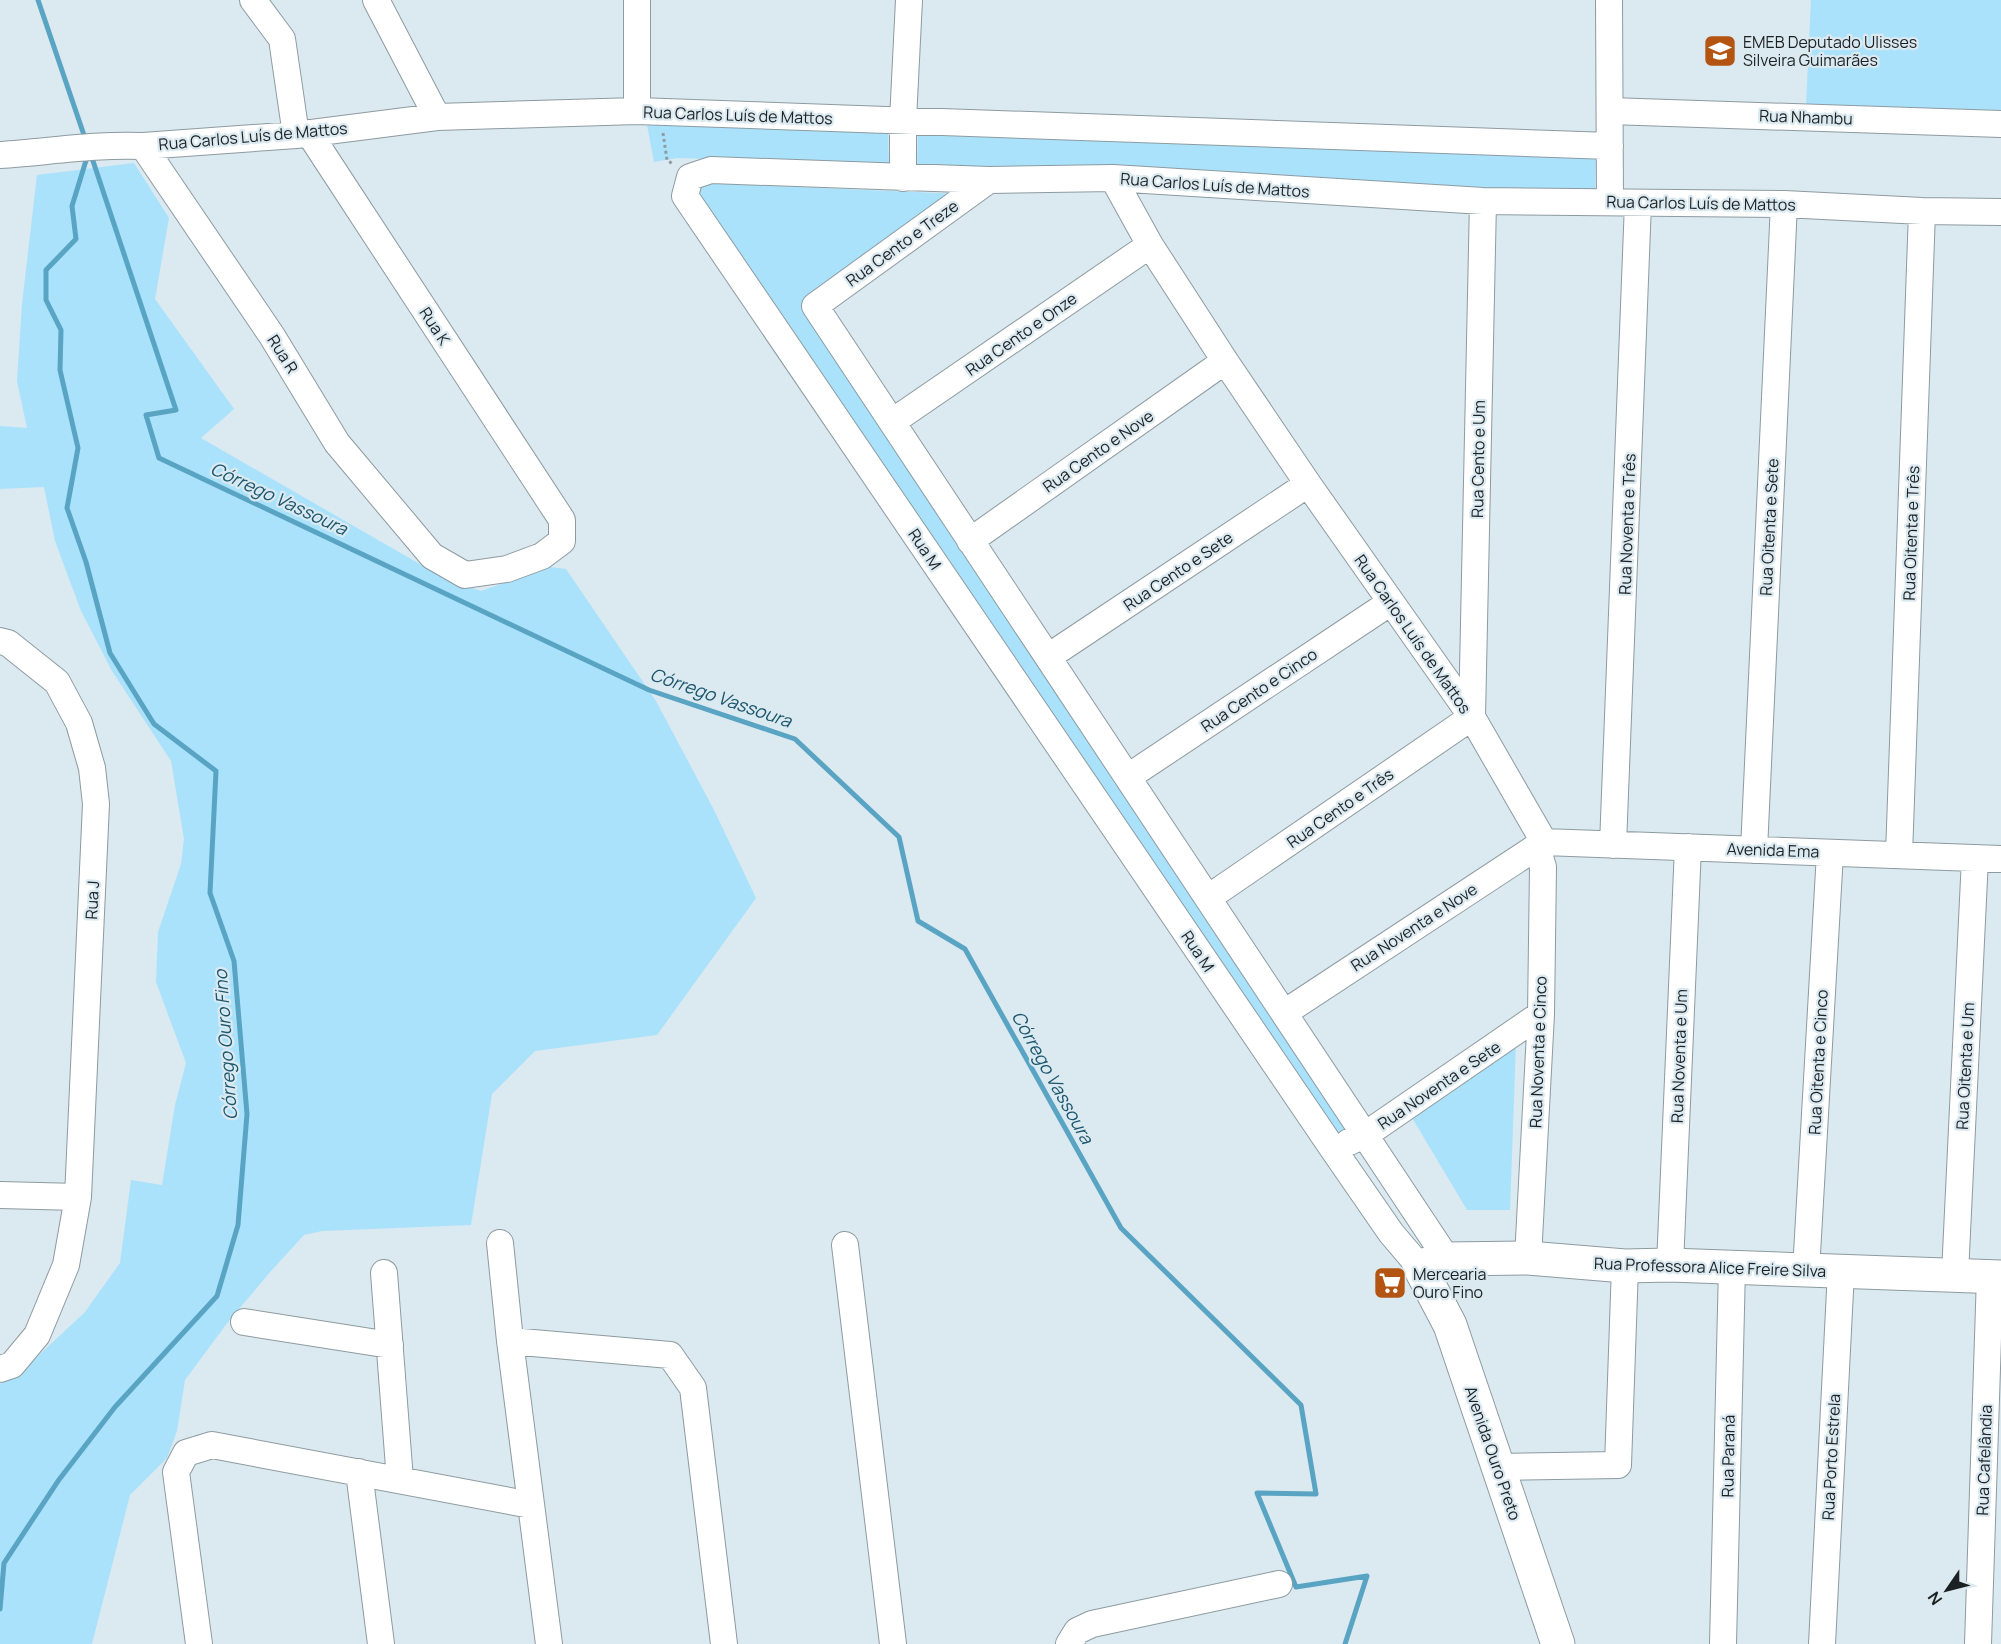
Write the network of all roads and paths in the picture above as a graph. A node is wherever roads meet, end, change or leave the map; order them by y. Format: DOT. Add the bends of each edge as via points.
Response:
graph roads {
  1 [pos="253,0"];
  2 [pos="376,0"];
  3 [pos="637,0"];
  4 [pos="909,0"];
  5 [pos="1594,0"];
  6 [pos="1609,0"];
  7 [pos="1610,111"];
  8 [pos="648,112"];
  9 [pos="437,117"];
  10 [pos="903,120"];
  11 [pos="2001,124"];
  12 [pos="302,134"];
  13 [pos="130,145"];
  14 [pos="1610,146"];
  15 [pos="0,155"];
  16 [pos="690,177"];
  17 [pos="903,178"];
  18 [pos="1113,178"];
  19 [pos="989,180"];
  20 [pos="1483,201"];
  21 [pos="1610,201"];
  22 [pos="1638,203"];
  23 [pos="1784,204"];
  24 [pos="1923,211"];
  25 [pos="2001,212"];
  26 [pos="1150,245"];
  27 [pos="1225,361"];
  28 [pos="892,422"];
  29 [pos="1308,484"];
  30 [pos="970,541"];
  31 [pos="432,556"];
  32 [pos="1390,602"];
  33 [pos="0,640"];
  34 [pos="1048,657"];
  35 [pos="1472,717"];
  36 [pos="1128,777"];
  37 [pos="1541,844"];
  38 [pos="1613,845"];
  39 [pos="1688,847"];
  40 [pos="1754,850"];
  41 [pos="1830,853"];
  42 [pos="1899,855"];
  43 [pos="1975,858"];
  44 [pos="2001,859"];
  45 [pos="1208,898"];
  46 [pos="1284,1013"];
  47 [pos="1542,1014"];
  48 [pos="1365,1135"];
  49 [pos="1333,1149"];
  50 [pos="0,1194"];
  51 [pos="78,1197"];
  52 [pos="500,1243"];
  53 [pos="845,1245"];
  54 [pos="1528,1258"];
  55 [pos="1433,1262"];
  56 [pos="1670,1265"];
  57 [pos="1625,1266"];
  58 [pos="1732,1267"];
  59 [pos="1806,1271"];
  60 [pos="1841,1271"];
  61 [pos="384,1273"];
  62 [pos="1954,1274"];
  63 [pos="1995,1277"];
  64 [pos="244,1322"];
  65 [pos="510,1341"];
  66 [pos="390,1345"];
  67 [pos="6,1367"];
  68 [pos="1497,1467"];
  69 [pos="359,1472"];
  70 [pos="400,1480"];
  71 [pos="531,1505"];
  72 [pos="1279,1584"];
  73 [pos="199,1644"];
  74 [pos="381,1644"];
  75 [pos="549,1644"];
  76 [pos="724,1644"];
  77 [pos="893,1644"];
  78 [pos="1069,1644"];
  79 [pos="1558,1644"];
  80 [pos="1723,1644"];
  81 [pos="1822,1644"];
  82 [pos="1978,1644"];
  1 -- 12 [label="street" via="282,39"];
  2 -- 9 [label="street"];
  3 -- 8 [label="street"];
  4 -- 10 [label="street"];
  5 -- 6 [label="street"];
  6 -- 7 [label="street"];
  7 -- 11 [label="street, Rua Nhambu"];
  7 -- 14 [label="street"];
  8 -- 9 [label="street, Rua Carlos Luís de Mattos"];
  8 -- 10 [label="street, Rua Carlos Luís de Mattos"];
  8 -- 16 [label="path" via="667,160"];
  9 -- 12 [label="street, Rua Carlos Luís de Mattos"];
  10 -- 14 [label="street, Rua Carlos Luís de Mattos"];
  10 -- 17 [label="street"];
  12 -- 13 [label="street, Rua Carlos Luís de Mattos"];
  12 -- 31 [label="street, Rua K" via="562,520 562,541 542,556 507,569 465,575"];
  13 -- 15 [label="street, Rua Carlos Luís de Mattos"];
  13 -- 31 [label="street, Rua R" via="272,336 337,443"];
  14 -- 21 [label="street"];
  16 -- 17 [label="street" via="711,170"];
  16 -- 49 [label="street, Rua M" via="685,196"];
  17 -- 19 [label="street"];
  18 -- 19 [label="street"];
  18 -- 20 [label="street, Rua Carlos Luís de Mattos"];
  18 -- 26 [label="street, Rua Carlos Luís de Mattos"];
  19 -- 28 [label="street, Rua Cento e Treze" via="815,306"];
  20 -- 21 [label="street, Rua Carlos Luís de Mattos"];
  20 -- 35 [label="street, Rua Cento e Um"];
  21 -- 22 [label="street, Rua Carlos Luís de Mattos"];
  22 -- 23 [label="street, Rua Carlos Luís de Mattos"];
  22 -- 38 [label="street, Rua Noventa e Três"];
  23 -- 24 [label="street, Rua Carlos Luís de Mattos"];
  23 -- 40 [label="street, Rua Oitenta e Sete"];
  24 -- 25 [label="street, Rua Carlos Luís de Mattos"];
  24 -- 42 [label="street, Rua Oitenta e Três"];
  26 -- 27 [label="street, Rua Carlos Luís de Mattos"];
  26 -- 28 [label="street, Rua Cento e Onze"];
  27 -- 29 [label="street, Rua Carlos Luís de Mattos"];
  27 -- 30 [label="street, Rua Cento e Nove"];
  28 -- 30 [label="street"];
  29 -- 32 [label="street, Rua Carlos Luís de Mattos"];
  29 -- 34 [label="street, Rua Cento e Sete"];
  30 -- 34 [label="street"];
  32 -- 35 [label="street, Rua Carlos Luís de Mattos"];
  32 -- 36 [label="street, Rua Cento e Cinco"];
  33 -- 51 [label="street, Rua J" via="57,682 79,723 92,768 96,804"];
  34 -- 36 [label="street"];
  35 -- 37 [label="street, Rua Carlos Luís de Mattos"];
  35 -- 45 [label="street, Rua Cento e Três"];
  36 -- 45 [label="street"];
  37 -- 38 [label="street, Avenida Ema"];
  37 -- 46 [label="street, Rua Noventa e Nove"];
  37 -- 47 [label="street, Rua Noventa e Cinco"];
  38 -- 39 [label="street, Avenida Ema"];
  39 -- 40 [label="street, Avenida Ema"];
  39 -- 56 [label="street, Rua Noventa e Um"];
  40 -- 41 [label="street, Avenida Ema"];
  41 -- 42 [label="street, Avenida Ema"];
  41 -- 59 [label="street, Rua Oitenta e Cinco"];
  42 -- 43 [label="street, Avenida Ema"];
  43 -- 44 [label="street, Avenida Ema"];
  43 -- 62 [label="street, Rua Oitenta e Um"];
  45 -- 46 [label="street"];
  46 -- 48 [label="street"];
  47 -- 48 [label="street, Rua Noventa e Sete"];
  47 -- 54 [label="street, Rua Noventa e Cinco"];
  48 -- 49 [label="street, Rua Noventa e Sete"];
  48 -- 55 [label="street"];
  49 -- 55 [label="street, Rua M" via="1391,1233"];
  50 -- 51 [label="street"];
  51 -- 67 [label="street, Rua J" via="66,1265 37,1335"];
  52 -- 65 [label="street"];
  53 -- 77 [label="street"];
  54 -- 55 [label="main road, Rua Professora Alice Freire Silva"];
  54 -- 57 [label="main road, Rua Professora Alice Freire Silva"];
  55 -- 68 [label="main road, Avenida Ouro Preto"];
  56 -- 57 [label="main road, Rua Professora Alice Freire Silva"];
  56 -- 58 [label="main road, Rua Professora Alice Freire Silva"];
  57 -- 68 [label="street" via="1618,1465"];
  58 -- 59 [label="main road, Rua Professora Alice Freire Silva"];
  58 -- 80 [label="street, Rua Paraná"];
  59 -- 60 [label="main road, Rua Professora Alice Freire Silva"];
  60 -- 62 [label="main road, Rua Professora Alice Freire Silva"];
  60 -- 81 [label="street, Rua Porto Estrela"];
  61 -- 66 [label="street"];
  62 -- 63 [label="main road, Rua Professora Alice Freire Silva"];
  63 -- 82 [label="street, Rua Cafelândia"];
  64 -- 66 [label="street"];
  65 -- 71 [label="street"];
  65 -- 76 [label="street" via="670,1355 682,1371 693,1388"];
  66 -- 70 [label="street"];
  68 -- 79 [label="main road, Avenida Ouro Preto"];
  69 -- 70 [label="street"];
  69 -- 73 [label="street" via="212,1445 186,1453 176,1472"];
  69 -- 74 [label="street"];
  70 -- 71 [label="street"];
  71 -- 75 [label="street"];
  72 -- 78 [label="street" via="1092,1624 1077,1631"];
}
